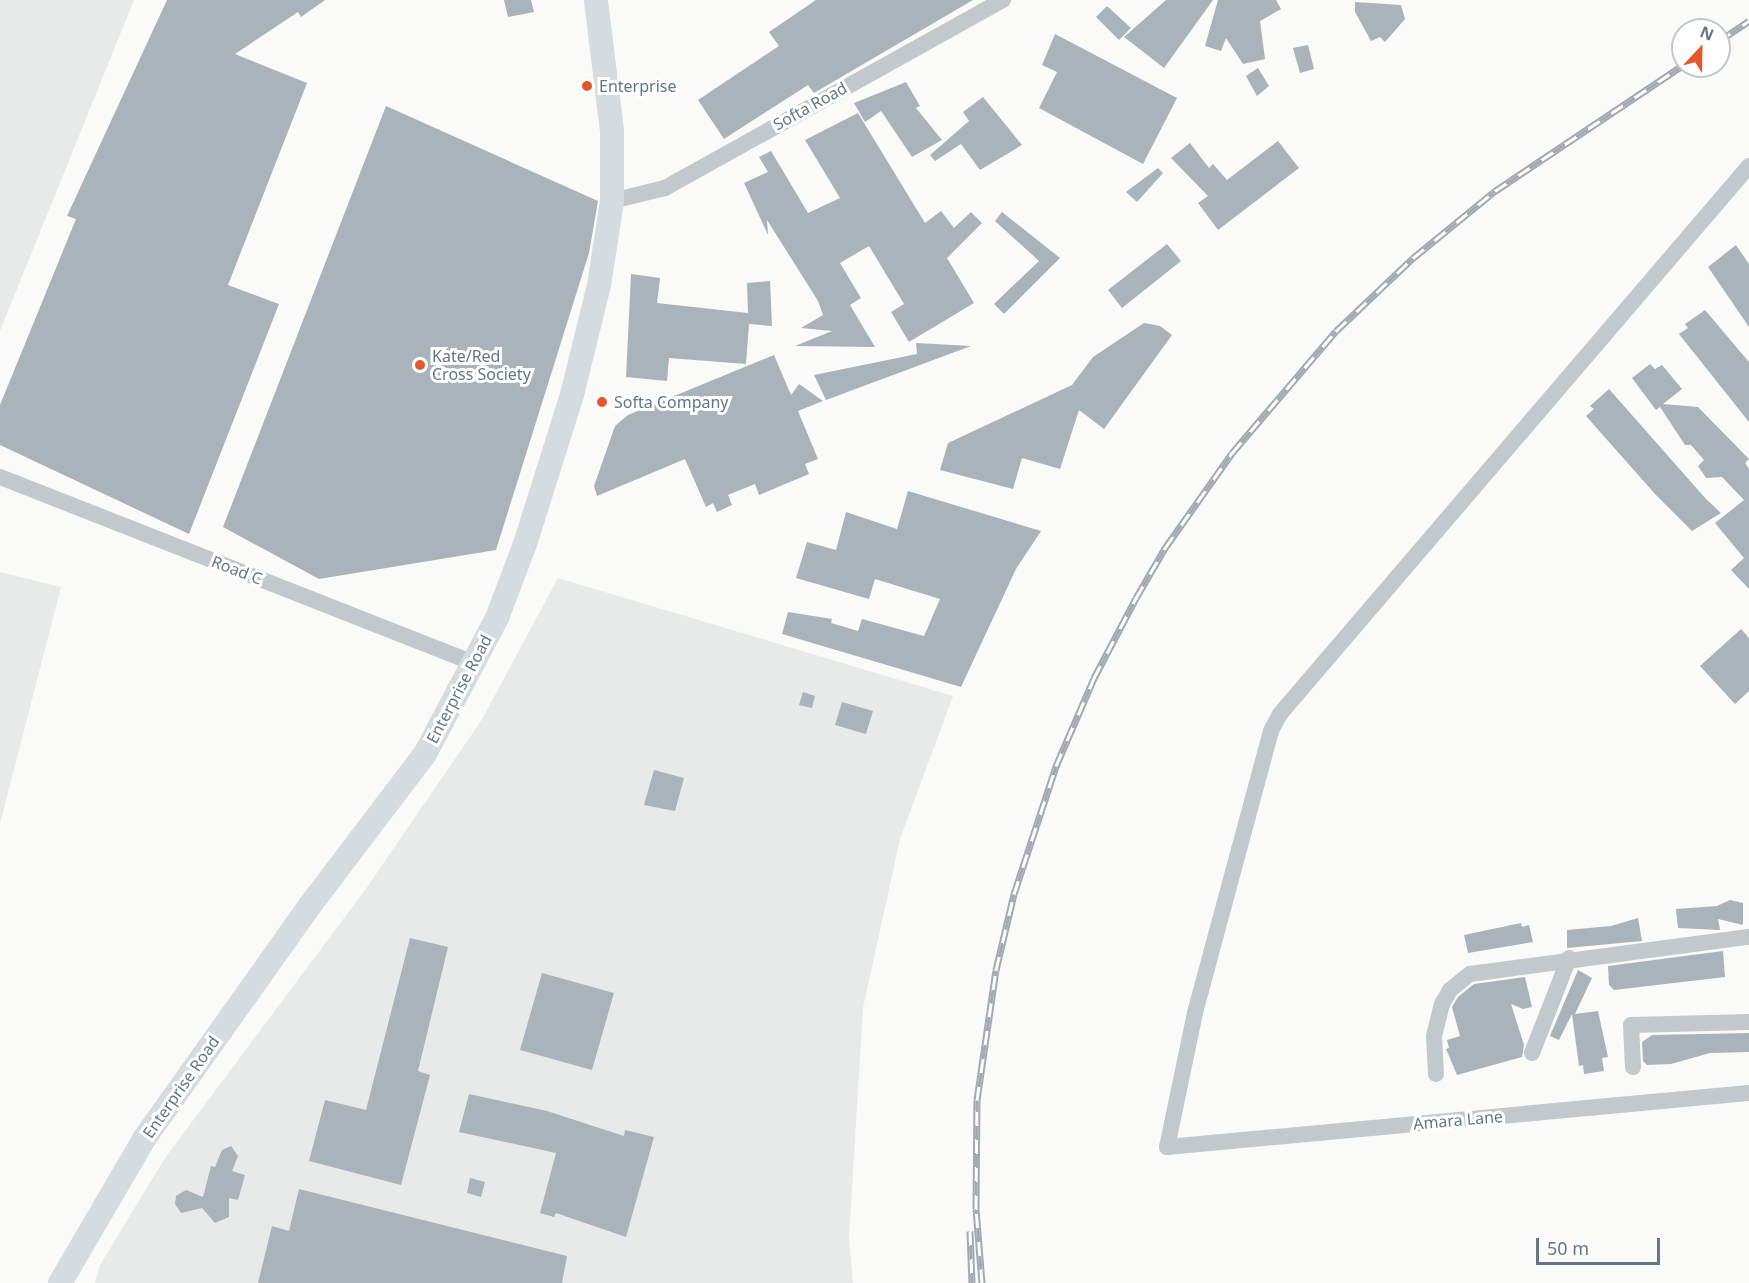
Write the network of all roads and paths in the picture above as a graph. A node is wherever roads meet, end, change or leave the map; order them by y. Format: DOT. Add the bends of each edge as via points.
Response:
graph roads {
  1 [pos="596,0"];
  2 [pos="1003,0"];
  3 [pos="1749,166"];
  4 [pos="612,201"];
  5 [pos="0,477"];
  6 [pos="474,663"];
  7 [pos="1749,937"];
  8 [pos="1569,958"];
  9 [pos="1749,1022"];
  10 [pos="1532,1053"];
  11 [pos="1634,1067"];
  12 [pos="1436,1074"];
  13 [pos="1749,1093"];
  14 [pos="60,1283"];
  1 -- 4 [label="main road, Enterprise Road" via="612,131"];
  2 -- 4 [label="street, Softa Road" via="665,189"];
  3 -- 13 [label="street, Amara Lane" via="1280,714 1271,731 1198,1001 1167,1147"];
  4 -- 6 [label="main road, Enterprise Road" via="599,285 572,395 525,544"];
  5 -- 6 [label="street, Road C"];
  6 -- 14 [label="main road, Enterprise Road" via="424,754 308,908 144,1139"];
  7 -- 8 [label="street"];
  8 -- 10 [label="street"];
  8 -- 12 [label="street" via="1470,974 1460,980 1442,1004 1434,1036"];
  9 -- 11 [label="street" via="1631,1025"];
}
